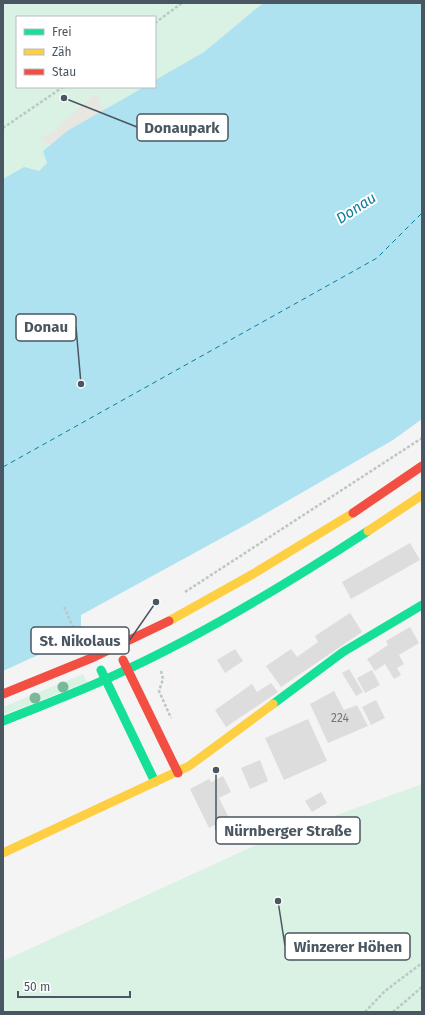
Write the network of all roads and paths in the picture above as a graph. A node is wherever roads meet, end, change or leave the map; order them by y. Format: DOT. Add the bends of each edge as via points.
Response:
graph roads {
  1 [pos="182,3"];
  2 [pos="156,22"];
  3 [pos="62,88"];
  4 [pos="3,128"];
  5 [pos="422,438"];
  6 [pos="422,466"];
  7 [pos="422,495"];
  8 [pos="180,595"];
  9 [pos="422,605"];
  10 [pos="64,607"];
  11 [pos="102,635"];
  12 [pos="117,646"];
  13 [pos="158,655"];
  14 [pos="94,657"];
  15 [pos="128,670"];
  16 [pos="106,680"];
  17 [pos="3,694"];
  18 [pos="172,720"];
  19 [pos="3,721"];
  20 [pos="178,773"];
  21 [pos="155,782"];
  22 [pos="3,853"];
  23 [pos="422,963"];
  24 [pos="422,987"];
  25 [pos="365,1012"];
  26 [pos="393,1012"];
  1 -- 2 [label="path"];
  3 -- 4 [label="path"];
  5 -- 8 [label="path"];
  6 -- 12 [label="main road" via="285,556 201,605"];
  7 -- 13 [label="main road" via="292,579"];
  9 -- 20 [label="main road" via="343,652"];
  10 -- 11 [label="path" via="75,631 100,630"];
  12 -- 14 [label="main road"];
  12 -- 15 [label="main road"];
  13 -- 15 [label="main road"];
  13 -- 18 [label="path" via="163,679 159,692"];
  14 -- 16 [label="main road"];
  14 -- 17 [label="main road"];
  15 -- 16 [label="main road"];
  15 -- 20 [label="main road"];
  16 -- 19 [label="main road"];
  16 -- 21 [label="main road"];
  20 -- 21 [label="main road"];
  21 -- 22 [label="main road"];
  23 -- 25 [label="path" via="385,991"];
  24 -- 26 [label="path"];
}
